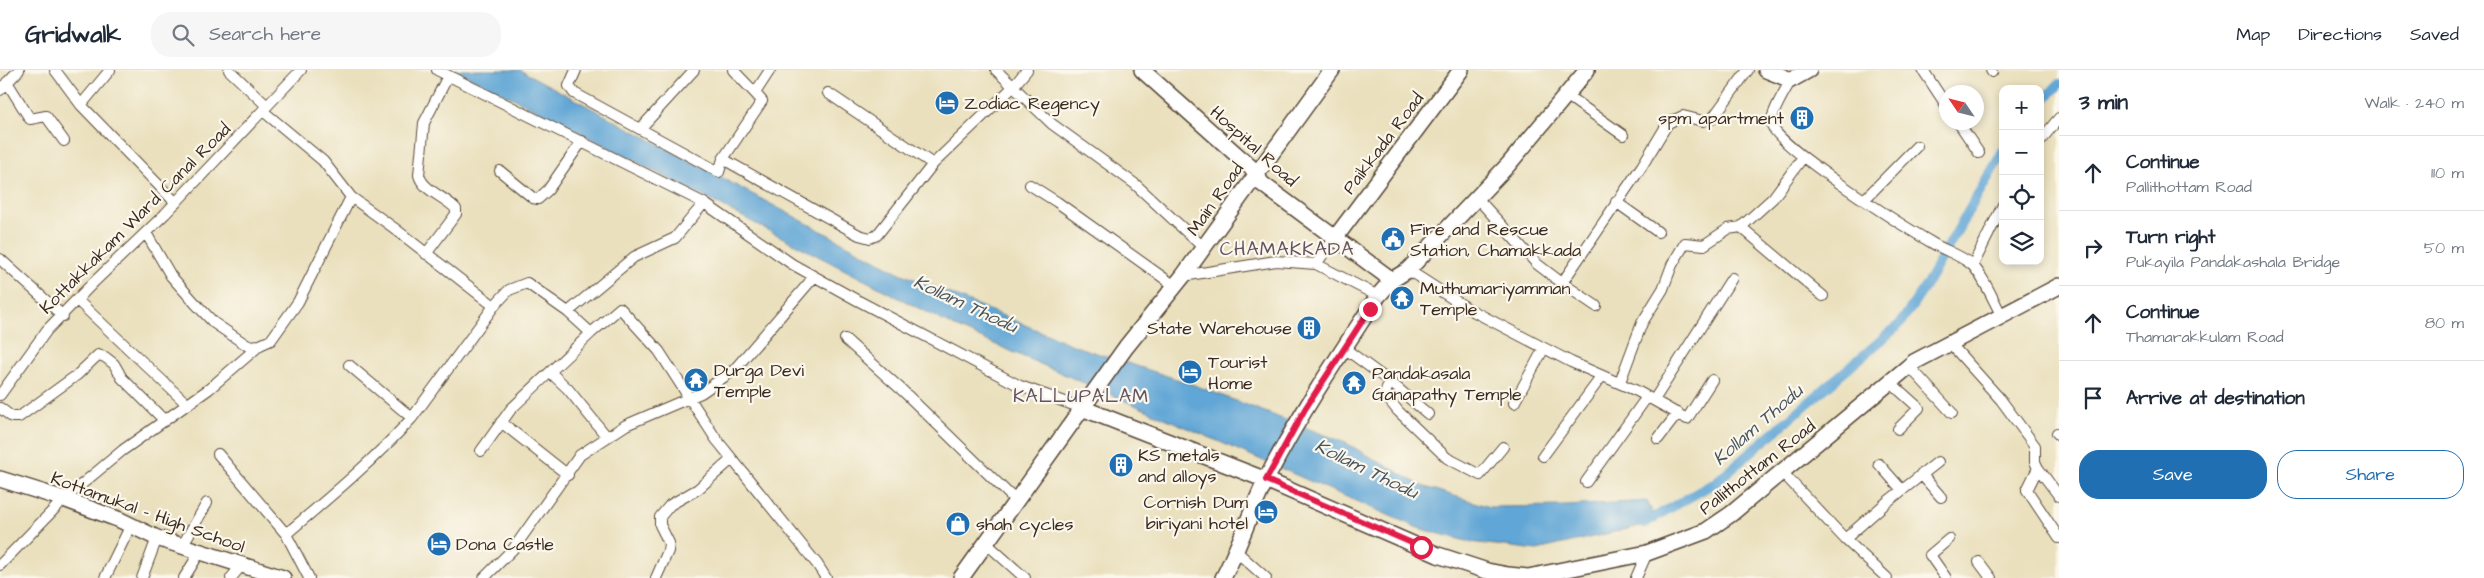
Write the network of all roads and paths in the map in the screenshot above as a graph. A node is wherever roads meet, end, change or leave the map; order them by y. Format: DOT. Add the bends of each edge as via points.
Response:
graph roads {
  1 [pos="19,70"];
  2 [pos="55,70"];
  3 [pos="110,70"];
  4 [pos="229,70"];
  5 [pos="300,70"];
  6 [pos="437,70"];
  7 [pos="576,70"];
  8 [pos="694,70"];
  9 [pos="733,70"];
  10 [pos="770,70"];
  11 [pos="996,70"];
  12 [pos="1027,70"];
  13 [pos="1142,70"];
  14 [pos="1332,70"];
  15 [pos="1461,70"];
  16 [pos="1587,70"];
  17 [pos="1748,70"];
  18 [pos="1766,70"];
  19 [pos="1809,70"];
  20 [pos="1923,70"];
  21 [pos="448,76"];
  22 [pos="1790,80"];
  23 [pos="4,86"];
  24 [pos="1012,88"];
  25 [pos="754,93"];
  26 [pos="828,93"];
  27 [pos="1566,95"];
  28 [pos="1939,95"];
  29 [pos="81,105"];
  30 [pos="265,108"];
  31 [pos="2059,118"];
  32 [pos="641,128"];
  33 [pos="1963,130"];
  34 [pos="1623,135"];
  35 [pos="2044,137"];
  36 [pos="579,138"];
  37 [pos="64,141"];
  38 [pos="1917,146"];
  39 [pos="1979,153"];
  40 [pos="1803,157"];
  41 [pos="723,160"];
  42 [pos="933,164"];
  43 [pos="500,171"];
  44 [pos="1256,172"];
  45 [pos="1030,186"];
  46 [pos="351,197"];
  47 [pos="1477,198"];
  48 [pos="1864,200"];
  49 [pos="176,202"];
  50 [pos="704,202"];
  51 [pos="1616,202"];
  52 [pos="1999,212"];
  53 [pos="1741,227"];
  54 [pos="146,232"];
  55 [pos="1658,232"];
  56 [pos="1335,238"];
  57 [pos="1204,248"];
  58 [pos="426,254"];
  59 [pos="0,259"];
  60 [pos="1969,263"];
  61 [pos="1316,264"];
  62 [pos="1408,270"];
  63 [pos="814,277"];
  64 [pos="1732,278"];
  65 [pos="1392,280"];
  66 [pos="1179,281"];
  67 [pos="1562,283"];
  68 [pos="2058,288"];
  69 [pos="1378,296"];
  70 [pos="1824,296"];
  71 [pos="77,300"];
  72 [pos="494,306"];
  73 [pos="1596,306"];
  74 [pos="568,312"];
  75 [pos="63,316"];
  76 [pos="2002,316"];
  77 [pos="591,333"];
  78 [pos="844,339"];
  79 [pos="1949,342"];
  80 [pos="260,345"];
  81 [pos="1344,348"];
  82 [pos="1544,348"];
  83 [pos="349,365"];
  84 [pos="1909,366"];
  85 [pos="550,372"];
  86 [pos="1602,376"];
  87 [pos="1712,380"];
  88 [pos="1389,381"];
  89 [pos="1620,382"];
  90 [pos="1890,382"];
  91 [pos="0,395"];
  92 [pos="688,398"];
  93 [pos="1651,398"];
  94 [pos="1086,403"];
  95 [pos="1514,403"];
  96 [pos="188,405"];
  97 [pos="0,408"];
  98 [pos="1678,413"];
  99 [pos="1952,413"];
  100 [pos="1428,414"];
  101 [pos="412,418"];
  102 [pos="165,421"];
  103 [pos="501,422"];
  104 [pos="1898,429"];
  105 [pos="608,437"];
  106 [pos="1658,439"];
  107 [pos="1504,447"];
  108 [pos="481,450"];
  109 [pos="218,454"];
  110 [pos="1543,456"];
  111 [pos="732,459"];
  112 [pos="1938,462"];
  113 [pos="1880,464"];
  114 [pos="2038,468"];
  115 [pos="1782,472"];
  116 [pos="1922,474"];
  117 [pos="568,475"];
  118 [pos="1268,476"];
  119 [pos="0,480"];
  120 [pos="1586,482"];
  121 [pos="1902,490"];
  122 [pos="2059,496"];
  123 [pos="1941,497"];
  124 [pos="64,498"];
  125 [pos="1016,501"];
  126 [pos="207,502"];
  127 [pos="131,525"];
  128 [pos="286,534"];
  129 [pos="157,538"];
  130 [pos="2059,538"];
  131 [pos="1845,539"];
  132 [pos="1949,539"];
  133 [pos="986,543"];
  134 [pos="182,546"];
  135 [pos="200,552"];
  136 [pos="1237,552"];
  137 [pos="1647,553"];
  138 [pos="1979,562"];
  139 [pos="0,565"];
  140 [pos="241,566"];
  141 [pos="105,578"];
  142 [pos="142,578"];
  143 [pos="184,578"];
  144 [pos="231,578"];
  145 [pos="283,578"];
  146 [pos="309,578"];
  147 [pos="484,578"];
  148 [pos="656,578"];
  149 [pos="826,578"];
  150 [pos="961,578"];
  151 [pos="1025,578"];
  152 [pos="1223,578"];
  153 [pos="1266,578"];
  154 [pos="1529,578"];
  155 [pos="1636,578"];
  156 [pos="1887,578"];
  157 [pos="1946,578"];
  158 [pos="1991,578"];
  1 -- 23 [label="street"];
  2 -- 29 [label="street"];
  3 -- 29 [label="street"];
  4 -- 30 [label="street"];
  5 -- 30 [label="street, Kottakkakam Ward Canal Road"];
  6 -- 21 [label="street"];
  7 -- 32 [label="street" via="568,86 573,94"];
  8 -- 32 [label="street"];
  9 -- 25 [label="street"];
  10 -- 25 [label="street"];
  11 -- 24 [label="street"];
  12 -- 24 [label="street"];
  13 -- 44 [label="street, Hospital Road"];
  14 -- 44 [label="street, Main Road"];
  15 -- 56 [label="street, Paikkada Road"];
  16 -- 27 [label="street"];
  17 -- 51 [label="street" via="1712,119 1703,121 1683,116 1668,124"];
  18 -- 22 [label="street"];
  19 -- 22 [label="street"];
  20 -- 28 [label="street"];
  21 -- 36 [label="street"];
  21 -- 58 [label="street" via="424,123 419,175 422,183 452,204 456,214"];
  22 -- 40 [label="street" via="1772,118 1772,126"];
  23 -- 37 [label="street" via="30,119 46,116"];
  24 -- 42 [label="street"];
  24 -- 57 [label="street" via="1052,124 1135,184"];
  25 -- 41 [label="street" via="762,101"];
  26 -- 42 [label="street"];
  27 -- 34 [label="street"];
  27 -- 47 [label="street"];
  29 -- 49 [label="street"];
  30 -- 46 [label="street" via="323,161"];
  30 -- 49 [label="street, Kottakkakam Ward Canal Road"];
  31 -- 35 [label="street"];
  32 -- 41 [label="street" via="719,172"];
  33 -- 39 [label="street"];
  36 -- 43 [label="street" via="548,190 538,199"];
  36 -- 50 [label="street"];
  38 -- 48 [label="street"];
  40 -- 48 [label="street"];
  40 -- 53 [label="street" via="1773,198"];
  41 -- 42 [label="street" via="859,235 870,238 877,235"];
  44 -- 56 [label="street, Hospital Road" via="1261,183"];
  44 -- 57 [label="street, Main Road"];
  45 -- 66 [label="street"];
  46 -- 58 [label="street"];
  46 -- 80 [label="street" via="298,302 271,340"];
  47 -- 62 [label="street"];
  47 -- 67 [label="street" via="1537,264"];
  48 -- 60 [label="street"];
  49 -- 54 [label="street, Kottakkakam Ward Canal Road"];
  50 -- 63 [label="street"];
  50 -- 74 [label="street" via="675,238 634,257"];
  51 -- 55 [label="street"];
  51 -- 67 [label="street"];
  52 -- 60 [label="street"];
  53 -- 70 [label="street"];
  53 -- 89 [label="street" via="1728,229 1704,245 1685,243 1642,323"];
  54 -- 71 [label="street, Kottakkakam Ward Canal Road"];
  54 -- 80 [label="street" via="171,276 214,323 248,346"];
  56 -- 61 [label="street"];
  56 -- 65 [label="street, Hospital Road"];
  57 -- 66 [label="street, Main Road"];
  58 -- 72 [label="street"];
  59 -- 75 [label="street"];
  60 -- 76 [label="street"];
  61 -- 66 [label="street" via="1276,260"];
  61 -- 69 [label="street"];
  62 -- 65 [label="street"];
  62 -- 82 [label="street" via="1467,308"];
  63 -- 92 [label="street" via="734,370"];
  63 -- 94 [label="street" via="1020,386"];
  64 -- 93 [label="street"];
  65 -- 69 [label="street"];
  66 -- 94 [label="street, Main Road"];
  67 -- 73 [label="street"];
  68 -- 76 [label="street, Pallithottam Road"];
  69 -- 81 [label="street"];
  71 -- 75 [label="street, Kottakkakam Ward Canal Road"];
  71 -- 96 [label="street"];
  72 -- 74 [label="street" via="509,290 527,283"];
  72 -- 101 [label="street"];
  74 -- 77 [label="street"];
  75 -- 91 [label="street, Kottakkakam Ward Canal Road" via="47,330"];
  76 -- 79 [label="street, Pallithottam Road"];
  77 -- 85 [label="street"];
  77 -- 92 [label="street" via="620,308 659,351"];
  78 -- 125 [label="street" via="903,391"];
  79 -- 84 [label="street, Pallithottam Road"];
  79 -- 114 [label="street" via="2001,400 2035,446 2034,462"];
  80 -- 96 [label="street"];
  81 -- 88 [label="street"];
  81 -- 118 [label="street"];
  82 -- 86 [label="street"];
  82 -- 95 [label="street"];
  83 -- 101 [label="street"];
  84 -- 90 [label="street, Pallithottam Road"];
  84 -- 99 [label="street"];
  85 -- 103 [label="street"];
  85 -- 105 [label="street"];
  86 -- 89 [label="street"];
  86 -- 110 [label="street"];
  87 -- 98 [label="street" via="1687,419"];
  88 -- 100 [label="street"];
  88 -- 107 [label="street" via="1385,395 1447,458 1480,475"];
  89 -- 93 [label="street"];
  90 -- 104 [label="street" via="1919,408"];
  90 -- 115 [label="street, Pallithottam Road"];
  92 -- 105 [label="street" via="626,425"];
  92 -- 111 [label="street"];
  93 -- 98 [label="street"];
  93 -- 120 [label="street"];
  94 -- 118 [label="street, Pallithottam Road"];
  94 -- 125 [label="street"];
  96 -- 102 [label="street"];
  97 -- 102 [label="street" via="12,418 19,417 78,375 98,355 105,356 114,364 122,378"];
  98 -- 106 [label="street"];
  101 -- 128 [label="street" via="364,469"];
  102 -- 124 [label="street"];
  103 -- 108 [label="street"];
  103 -- 117 [label="street"];
  105 -- 117 [label="street" via="580,455"];
  109 -- 128 [label="street"];
  111 -- 148 [label="street" via="660,516 669,544"];
  111 -- 149 [label="street"];
  112 -- 116 [label="street"];
  113 -- 121 [label="street"];
  114 -- 122 [label="street"];
  114 -- 130 [label="street" via="2027,490"];
  115 -- 131 [label="street"];
  115 -- 137 [label="street, Pallithottam Road" via="1706,530"];
  116 -- 121 [label="street"];
  116 -- 123 [label="street"];
  117 -- 147 [label="street" via="514,548"];
  118 -- 136 [label="street"];
  118 -- 154 [label="street, Pallithottam Road" via="1438,555 1487,571"];
  119 -- 124 [label="street, Kottamukal - High School"];
  121 -- 131 [label="street"];
  124 -- 127 [label="street, Kottamukal - High School"];
  124 -- 139 [label="street"];
  125 -- 133 [label="street"];
  126 -- 134 [label="street"];
  127 -- 129 [label="street, Kottamukal - High School"];
  127 -- 141 [label="street"];
  128 -- 146 [label="street"];
  129 -- 134 [label="street, Kottamukal - High School"];
  129 -- 142 [label="street"];
  131 -- 156 [label="street"];
  132 -- 157 [label="street" via="1930,555"];
  133 -- 150 [label="street"];
  133 -- 151 [label="street"];
  134 -- 135 [label="street, Kottamukal - High School"];
  135 -- 140 [label="street, Kottamukal - High School"];
  135 -- 143 [label="street"];
  136 -- 152 [label="street"];
  136 -- 153 [label="street"];
  137 -- 154 [label="street, Pallithottam Road"];
  137 -- 155 [label="street"];
  138 -- 158 [label="street"];
  140 -- 144 [label="street"];
  140 -- 145 [label="street, Kottamukal - High School"];
}
